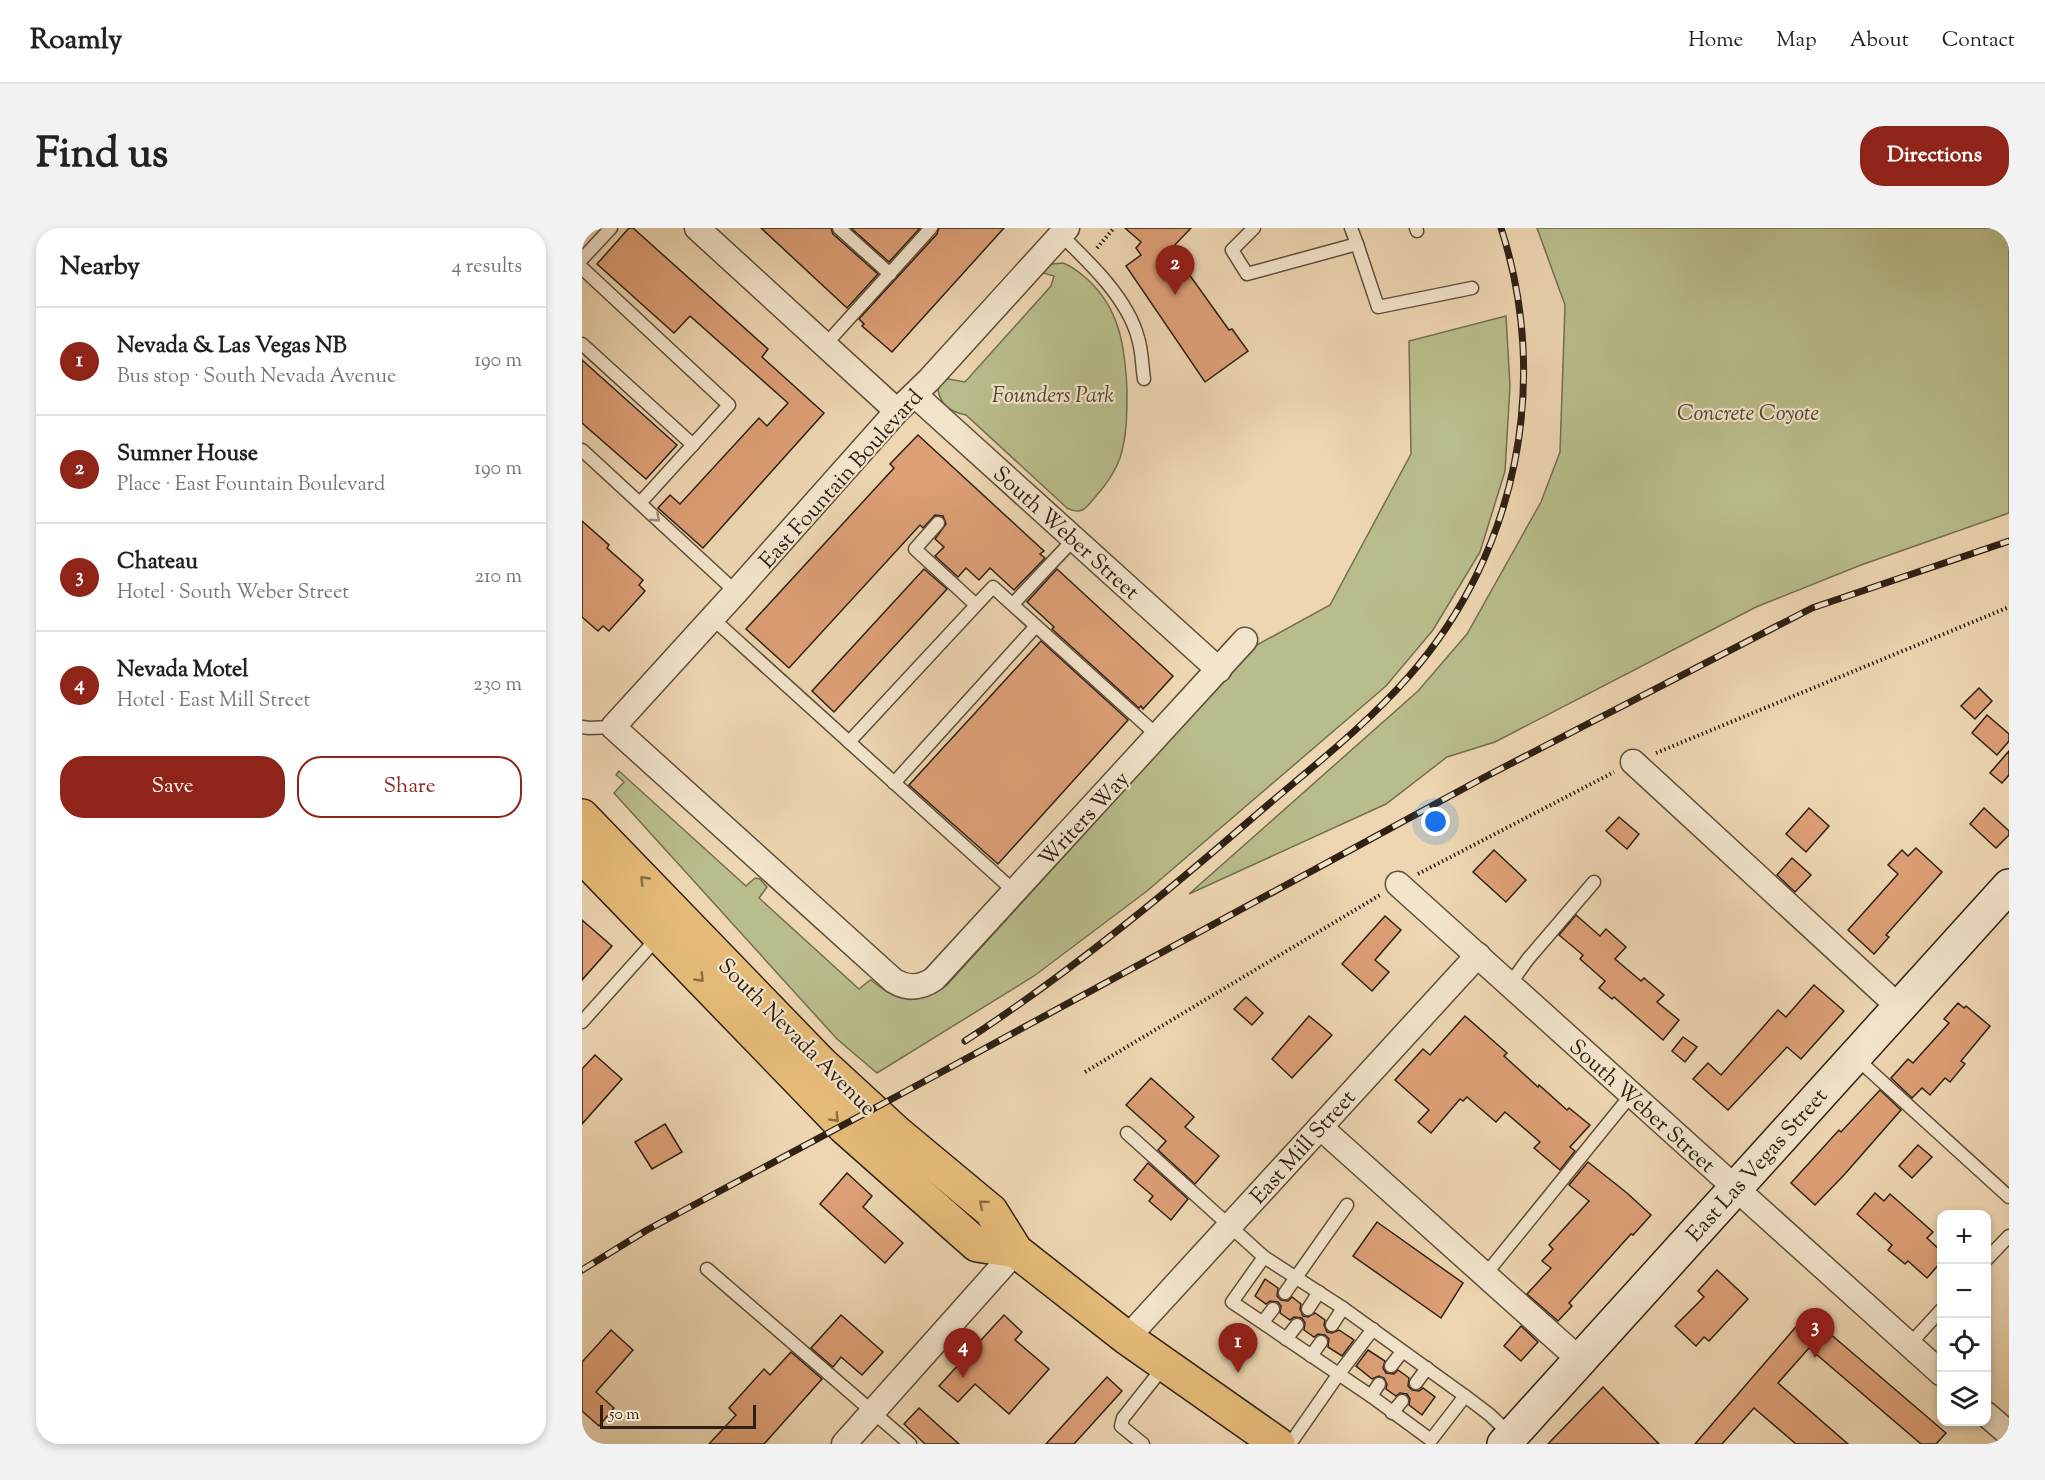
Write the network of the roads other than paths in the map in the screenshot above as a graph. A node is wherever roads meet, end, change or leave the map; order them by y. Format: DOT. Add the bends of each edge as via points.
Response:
graph roads {
  1 [pos="611,228"];
  2 [pos="698,228"];
  3 [pos="839,228"];
  4 [pos="931,228"];
  5 [pos="1254,228"];
  6 [pos="1351,228"];
  7 [pos="1064,231"];
  8 [pos="1357,244"];
  9 [pos="582,259"];
  10 [pos="582,268"];
  11 [pos="890,274"];
  12 [pos="1472,288"];
  13 [pos="582,344"];
  14 [pos="825,345"];
  15 [pos="1144,379"];
  16 [pos="915,395"];
  17 [pos="897,411"];
  18 [pos="693,445"];
  19 [pos="582,450"];
  20 [pos="640,503"];
  21 [pos="939,524"];
  22 [pos="1074,539"];
  23 [pos="736,592"];
  24 [pos="1013,604"];
  25 [pos="976,605"];
  26 [pos="712,618"];
  27 [pos="1036,626"];
  28 [pos="1245,640"];
  29 [pos="1219,670"];
  30 [pos="582,727"];
  31 [pos="613,727"];
  32 [pos="1158,736"];
  33 [pos="849,742"];
  34 [pos="1633,762"];
  35 [pos="894,783"];
  36 [pos="582,816"];
  37 [pos="582,856"];
  38 [pos="1594,882"];
  39 [pos="1398,884"];
  40 [pos="2009,886"];
  41 [pos="1015,892"];
  42 [pos="659,936"];
  43 [pos="1478,955"];
  44 [pos="1510,984"];
  45 [pos="1899,1006"];
  46 [pos="582,1022"];
  47 [pos="1854,1056"];
  48 [pos="1631,1095"];
  49 [pos="1320,1127"];
  50 [pos="1127,1133"];
  51 [pos="1735,1187"];
  52 [pos="2009,1197"];
  53 [pos="1347,1205"];
  54 [pos="1230,1225"];
  55 [pos="2009,1236"];
  56 [pos="1016,1251"];
  57 [pos="1991,1255"];
  58 [pos="1264,1257"];
  59 [pos="707,1269"];
  60 [pos="1485,1275"];
  61 [pos="1296,1278"];
  62 [pos="1285,1293"];
  63 [pos="1319,1293"];
  64 [pos="1343,1308"];
  65 [pos="1273,1309"];
  66 [pos="1308,1309"];
  67 [pos="1937,1314"];
  68 [pos="1263,1322"];
  69 [pos="1297,1325"];
  70 [pos="1332,1325"];
  71 [pos="1373,1329"];
  72 [pos="1127,1338"];
  73 [pos="1286,1339"];
  74 [pos="1321,1342"];
  75 [pos="1909,1345"];
  76 [pos="1402,1352"];
  77 [pos="1311,1356"];
  78 [pos="1580,1360"];
  79 [pos="1165,1365"];
  80 [pos="1391,1365"];
  81 [pos="1427,1368"];
  82 [pos="1939,1372"];
  83 [pos="1338,1375"];
  84 [pos="1416,1383"];
  85 [pos="1379,1384"];
  86 [pos="1371,1396"];
  87 [pos="1465,1396"];
  88 [pos="1402,1401"];
  89 [pos="873,1411"];
  90 [pos="1392,1413"];
  91 [pos="1991,1418"];
  92 [pos="2009,1434"];
  93 [pos="1512,1441"];
  94 [pos="843,1444"];
  95 [pos="908,1444"];
  96 [pos="1143,1444"];
  97 [pos="1278,1444"];
  98 [pos="1290,1444"];
  1 -- 9 [label="lane"];
  2 -- 14 [label="street"];
  3 -- 11 [label="lane"];
  4 -- 11 [label="lane"];
  5 -- 8 [label="lane" via="1232,250 1247,274"];
  6 -- 8 [label="lane"];
  7 -- 15 [label="lane" via="1122,303 1138,337"];
  7 -- 16 [label="street, East Fountain Boulevard"];
  8 -- 12 [label="lane" via="1378,307"];
  10 -- 18 [label="lane" via="729,405"];
  11 -- 14 [label="lane"];
  13 -- 18 [label="lane"];
  14 -- 17 [label="street"];
  16 -- 17 [label="street, East Fountain Boulevard"];
  16 -- 22 [label="street, South Weber Street"];
  17 -- 23 [label="street, East Fountain Boulevard"];
  18 -- 20 [label="lane"];
  19 -- 20 [label="lane"];
  20 -- 23 [label="lane, one-way"];
  21 -- 25 [label="lane" via="915,549"];
  22 -- 24 [label="lane"];
  22 -- 29 [label="street, South Weber Street"];
  23 -- 26 [label="street, East Fountain Boulevard"];
  24 -- 25 [label="lane" via="993,586"];
  24 -- 27 [label="lane"];
  25 -- 33 [label="lane"];
  26 -- 31 [label="street, East Fountain Boulevard"];
  26 -- 33 [label="lane"];
  27 -- 32 [label="lane"];
  27 -- 35 [label="lane"];
  28 -- 29 [label="street, Writers Way"];
  29 -- 32 [label="street, Writers Way"];
  30 -- 31 [label="lane"];
  31 -- 41 [label="street, Writers Way" via="894,981 908,988 934,979"];
  32 -- 41 [label="street, Writers Way"];
  33 -- 35 [label="lane"];
  34 -- 45 [label="street"];
  35 -- 41 [label="lane"];
  56 -- 36 [label="main road, South Nevada Avenue, one-way" via="991,1211 821,1063"];
  37 -- 42 [label="main road, South Nevada Avenue"];
  38 -- 44 [label="lane"];
  39 -- 43 [label="street, South Weber Street"];
  40 -- 45 [label="street, East Las Vegas Street"];
  42 -- 46 [label="lane"];
  42 -- 56 [label="main road, South Nevada Avenue, one-way" via="845,1128 977,1245"];
  43 -- 44 [label="street, South Weber Street"];
  43 -- 49 [label="street, East Mill Street"];
  44 -- 48 [label="street, South Weber Street"];
  45 -- 47 [label="street, East Las Vegas Street"];
  47 -- 51 [label="street, East Las Vegas Street"];
  47 -- 52 [label="lane"];
  48 -- 51 [label="street, South Weber Street"];
  48 -- 60 [label="lane"];
  49 -- 54 [label="street, East Mill Street"];
  49 -- 60 [label="street"];
  50 -- 54 [label="lane"];
  51 -- 75 [label="street, South Weber Street"];
  51 -- 78 [label="street, East Las Vegas Street"];
  53 -- 61 [label="lane"];
  54 -- 58 [label="lane"];
  54 -- 72 [label="street, East Mill Street"];
  55 -- 57 [label="lane"];
  56 -- 72 [label="main road, South Nevada Avenue"];
  56 -- 89 [label="street"];
  58 -- 61 [label="lane"];
  58 -- 68 [label="lane" via="1232,1302"];
  59 -- 89 [label="lane"];
  60 -- 78 [label="street"];
  61 -- 62 [label="lane"];
  61 -- 63 [label="lane"];
  63 -- 64 [label="lane"];
  63 -- 66 [label="lane"];
  64 -- 70 [label="lane"];
  64 -- 71 [label="lane"];
  65 -- 68 [label="lane"];
  67 -- 75 [label="lane"];
  68 -- 73 [label="lane"];
  69 -- 73 [label="lane"];
  71 -- 76 [label="lane"];
  71 -- 83 [label="lane"];
  72 -- 79 [label="main road, South Nevada Avenue"];
  73 -- 77 [label="lane"];
  74 -- 77 [label="lane"];
  75 -- 82 [label="street, South Weber Street"];
  76 -- 80 [label="lane"];
  76 -- 81 [label="lane"];
  77 -- 83 [label="lane"];
  78 -- 93 [label="street, East Las Vegas Street"];
  79 -- 96 [label="lane" via="1123,1418 1121,1426"];
  79 -- 97 [label="main road, South Nevada Avenue"];
  81 -- 84 [label="lane"];
  81 -- 87 [label="lane"];
  83 -- 86 [label="lane"];
  83 -- 98 [label="lane"];
  85 -- 86 [label="lane"];
  86 -- 90 [label="lane"];
  87 -- 90 [label="lane" via="1431,1440"];
  87 -- 93 [label="lane" via="1490,1415"];
  88 -- 90 [label="lane"];
  89 -- 94 [label="street"];
  89 -- 95 [label="lane"];
  91 -- 92 [label="street"];
}
